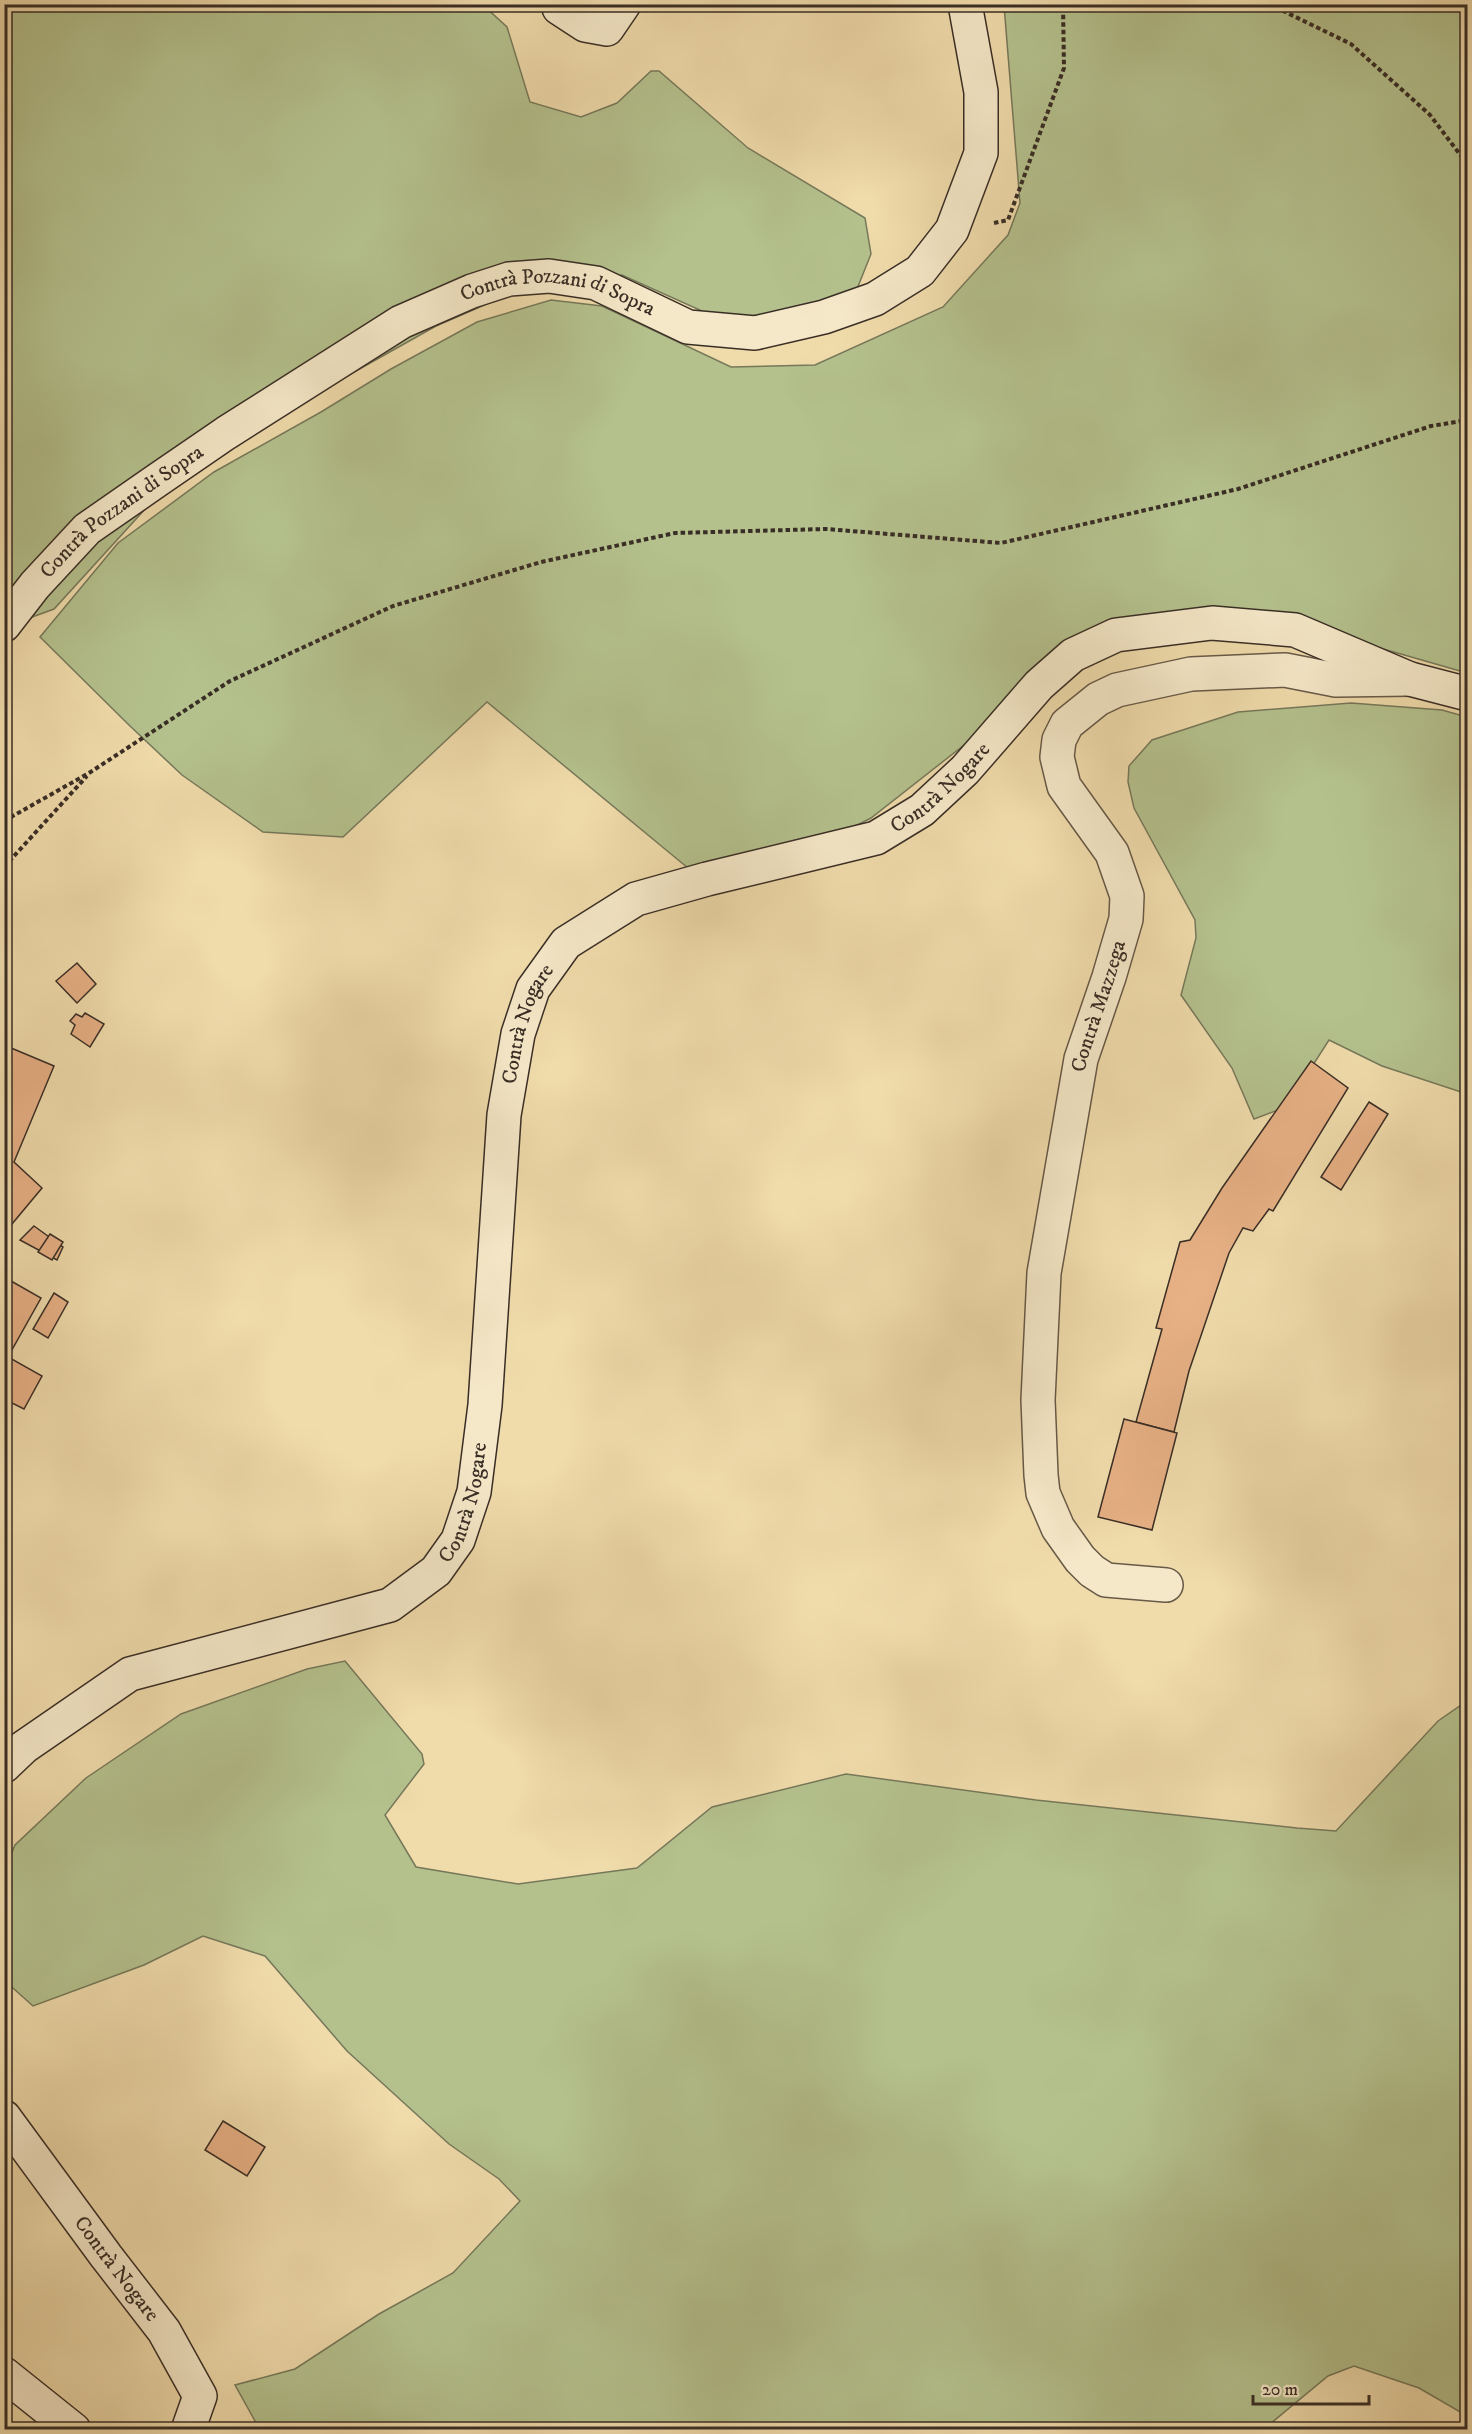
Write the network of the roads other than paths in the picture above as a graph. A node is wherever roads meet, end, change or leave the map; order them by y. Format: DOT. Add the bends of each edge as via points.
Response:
graph roads {
  1 [pos="558,4"];
  2 [pos="624,4"];
  3 [pos="965,4"];
  4 [pos="4,625"];
  5 [pos="1410,679"];
  6 [pos="1467,694"];
  7 [pos="1166,1585"];
  8 [pos="4,1766"];
  9 [pos="4,2117"];
  10 [pos="4,2374"];
  11 [pos="74,2430"];
  12 [pos="188,2430"];
  1 -- 2 [label="street" via="585,25 607,29"];
  3 -- 4 [label="street, Contrà Pozzani di Sopra" via="981,92 981,153 952,230 920,271 875,299 824,317 755,333 688,327 596,283 549,276 509,279 472,291 401,322 226,433 87,529"];
  5 -- 6 [label="street"];
  5 -- 7 [label="street, Contrà Mazzega" via="1336,680 1285,670 1191,674 1117,690 1098,699 1067,724 1059,740 1057,757 1064,786 1112,853 1126,896 1126,919 1081,1059 1044,1274 1038,1400 1043,1493 1058,1528 1092,1571 1106,1580"];
  5 -- 8 [label="street, Contrà Nogare" via="1295,630 1212,623 1116,635 1073,655 1039,685 965,770 922,810 876,838 636,899 566,943 533,989 518,1034 504,1115 485,1405 474,1492 458,1540 436,1570 390,1605 130,1674 24,1747"];
  9 -- 12 [label="street, Contrà Nogare" via="164,2331 200,2396"];
  10 -- 11 [label="street"];
}
